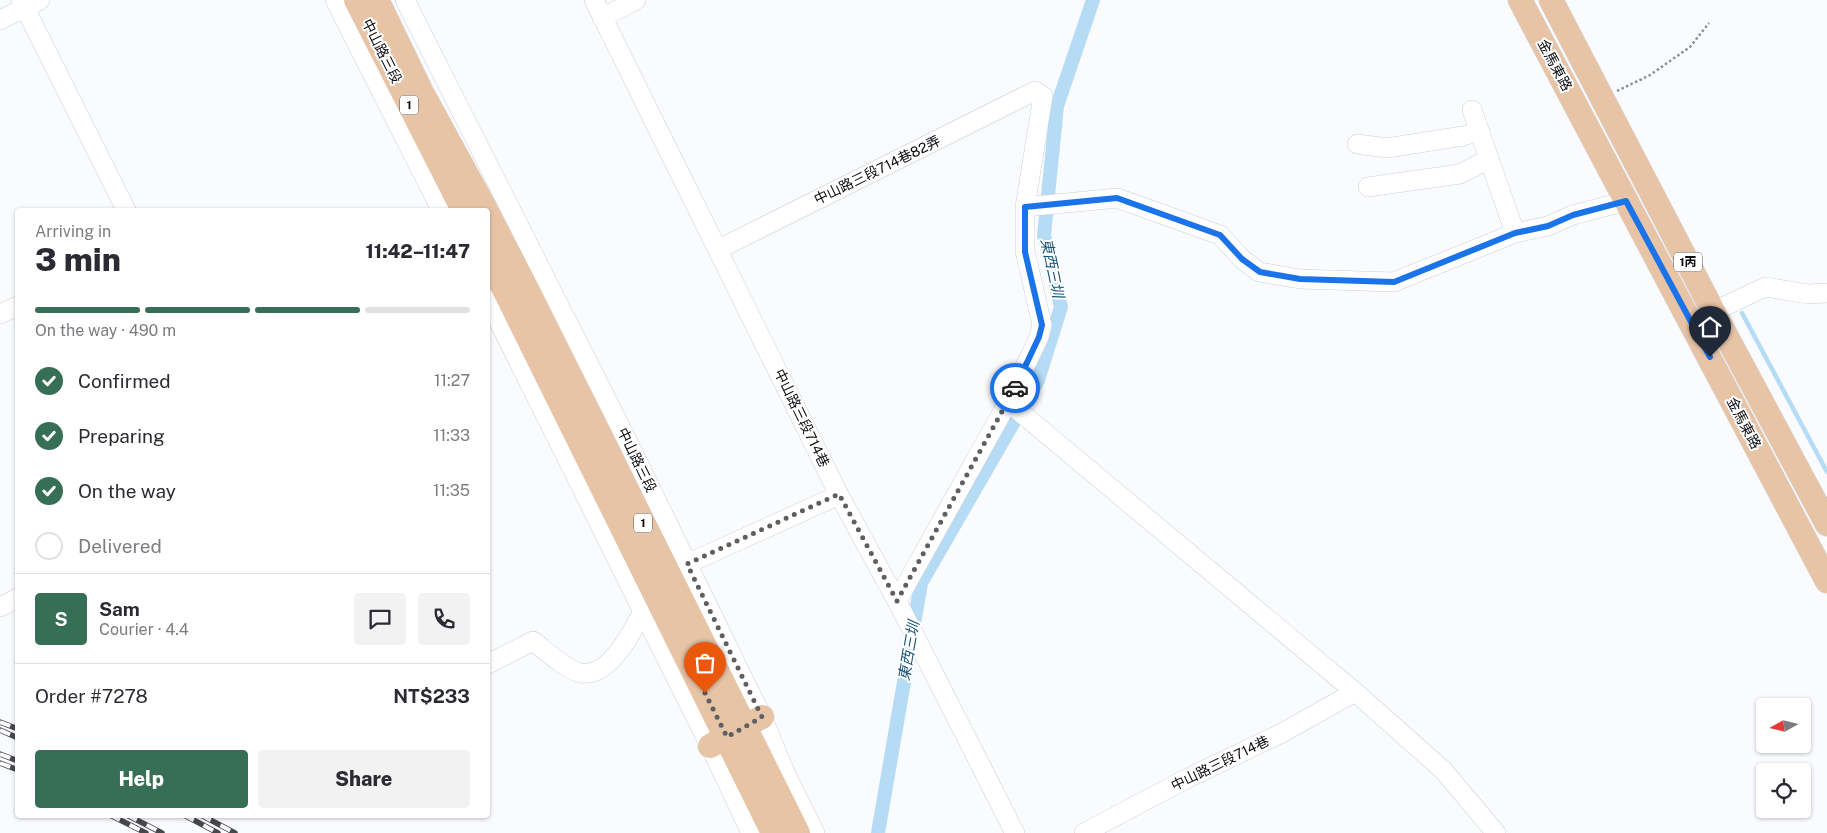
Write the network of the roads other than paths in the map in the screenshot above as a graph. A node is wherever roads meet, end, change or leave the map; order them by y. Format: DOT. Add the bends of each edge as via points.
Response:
graph roads {
  1 [pos="323,0"];
  2 [pos="335,0"];
  3 [pos="356,0"];
  4 [pos="377,0"];
  5 [pos="405,0"];
  6 [pos="594,0"];
  7 [pos="636,0"];
  8 [pos="1520,0"];
  9 [pos="1551,0"];
  10 [pos="29,2"];
  11 [pos="602,18"];
  12 [pos="0,20"];
  13 [pos="361,29"];
  14 [pos="421,92"];
  15 [pos="453,95"];
  16 [pos="1472,110"];
  17 [pos="458,127"];
  18 [pos="1480,131"];
  19 [pos="478,144"];
  20 [pos="1357,144"];
  21 [pos="457,155"];
  22 [pos="1489,158"];
  23 [pos="1368,187"];
  24 [pos="1626,201"];
  25 [pos="1025,207"];
  26 [pos="125,208"];
  27 [pos="440,208"];
  28 [pos="462,208"];
  29 [pos="485,208"];
  30 [pos="490,218"];
  31 [pos="1515,233"];
  32 [pos="718,249"];
  33 [pos="490,267"];
  34 [pos="1827,294"];
  35 [pos="497,304"];
  36 [pos="15,307"];
  37 [pos="1713,311"];
  38 [pos="0,314"];
  39 [pos="1692,323"];
  40 [pos="1008,402"];
  41 [pos="839,494"];
  42 [pos="1827,524"];
  43 [pos="687,564"];
  44 [pos="1827,581"];
  45 [pos="15,600"];
  46 [pos="897,601"];
  47 [pos="0,607"];
  48 [pos="643,611"];
  49 [pos="490,663"];
  50 [pos="1355,692"];
  51 [pos="736,732"];
  52 [pos="752,833"];
  53 [pos="773,833"];
  54 [pos="798,833"];
  55 [pos="815,833"];
  56 [pos="1015,833"];
  57 [pos="1084,833"];
  58 [pos="1496,833"];
  1 -- 13 [label="street"];
  2 -- 13 [label="street, 中山路三段"];
  3 -- 13 [label="main road, 中山路三段 / 1"];
  4 -- 14 [label="main road, 1"];
  5 -- 15 [label="street, 1"];
  6 -- 11 [label="street, 中山路三段714巷"];
  7 -- 11 [label="street"];
  8 -- 24 [label="main road, 金馬東路 / 1丙"];
  9 -- 37 [label="main road, 金馬東路 / 1丙"];
  10 -- 12 [label="street"];
  10 -- 26 [label="street"];
  11 -- 32 [label="street, 中山路三段714巷"];
  13 -- 27 [label="street, 中山路三段 / 1" via="378,88"];
  13 -- 28 [label="main road, 中山路三段 / 1"];
  14 -- 17 [label="street"];
  14 -- 21 [label="main road, 中山路三段 / 1"];
  15 -- 17 [label="street"];
  15 -- 19 [label="street, 1"];
  16 -- 18 [label="street"];
  17 -- 19 [label="street"];
  17 -- 21 [label="street"];
  18 -- 20 [label="street" via="1387,148"];
  18 -- 22 [label="street"];
  19 -- 43 [label="street, 中山路三段 / 1"];
  21 -- 29 [label="main road, 中山路三段 / 1"];
  22 -- 23 [label="street" via="1460,174"];
  22 -- 31 [label="street"];
  24 -- 31 [label="street"];
  24 -- 39 [label="main road, 金馬東路 / 1丙"];
  25 -- 31 [label="street" via="1117,198 1220,235 1242,259 1260,272 1300,279 1394,282"];
  25 -- 32 [label="street, 中山路三段714巷82弄" via="1043,96 1035,92"];
  25 -- 40 [label="street" via="1025,252 1042,325"];
  30 -- 51 [label="main road, 中山路三段 / 1"];
  32 -- 41 [label="street, 中山路三段714巷"];
  33 -- 35 [label="main road, 中山路三段 / 1"];
  34 -- 37 [label="street" via="1765,286"];
  35 -- 48 [label="street, 中山路三段 / 1"];
  35 -- 51 [label="main road, 中山路三段 / 1"];
  36 -- 38 [label="street"];
  37 -- 39 [label="street"];
  37 -- 42 [label="main road, 金馬東路 / 1丙"];
  39 -- 44 [label="main road, 金馬東路 / 1丙"];
  40 -- 46 [label="street"];
  40 -- 50 [label="street"];
  41 -- 43 [label="street"];
  41 -- 46 [label="street, 中山路三段714巷"];
  43 -- 51 [label="street, 中山路三段 / 1"];
  45 -- 47 [label="street"];
  46 -- 56 [label="street, 中山路三段714巷"];
  48 -- 49 [label="street" via="617,653 608,663 591,672 573,669 533,641"];
  48 -- 51 [label="street, 中山路三段 / 1"];
  50 -- 57 [label="street, 中山路三段714巷" via="1282,733"];
  50 -- 58 [label="street" via="1443,770"];
  51 -- 52 [label="street, 中山路三段 / 1"];
  51 -- 53 [label="main road, 中山路三段 / 1"];
  51 -- 54 [label="main road, 中山路三段 / 1"];
  51 -- 55 [label="street, 中山路三段 / 1" via="787,777"];
}
